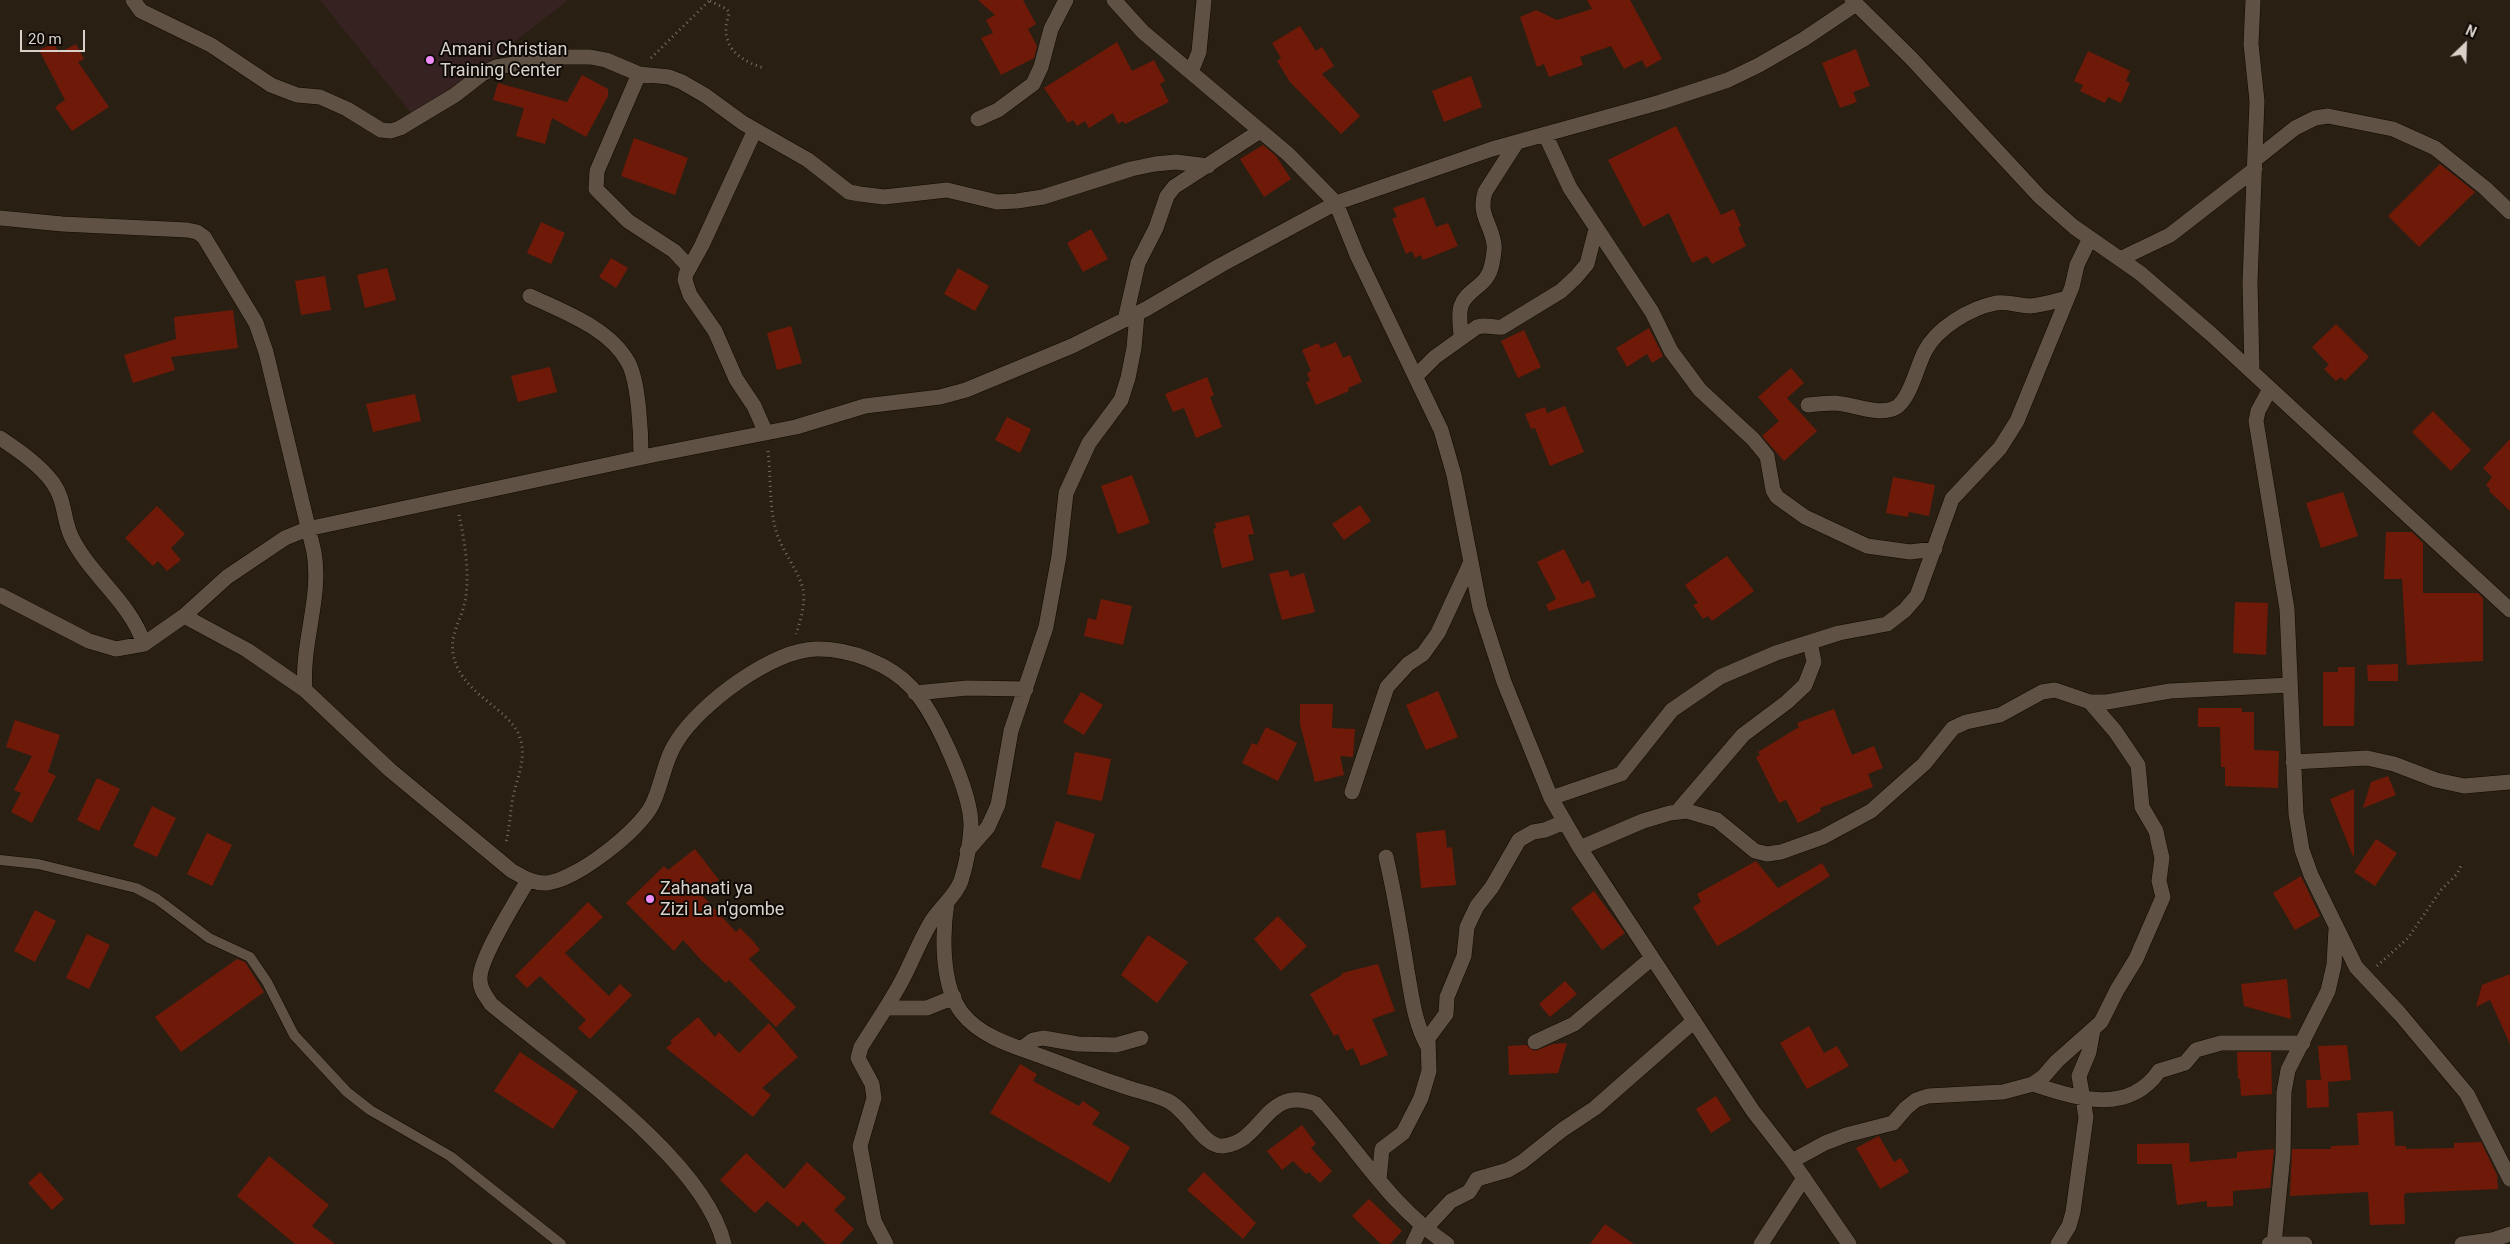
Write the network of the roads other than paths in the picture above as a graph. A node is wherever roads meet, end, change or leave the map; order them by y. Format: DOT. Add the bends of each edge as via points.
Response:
graph roads {
  1 [pos="133,0"];
  2 [pos="1066,0"];
  3 [pos="1114,0"];
  4 [pos="1204,0"];
  5 [pos="2253,0"];
  6 [pos="1854,2"];
  7 [pos="1191,72"];
  8 [pos="639,74"];
  9 [pos="978,119"];
  10 [pos="755,130"];
  11 [pos="1260,131"];
  12 [pos="1545,134"];
  13 [pos="1517,142"];
  14 [pos="2256,164"];
  15 [pos="1208,166"];
  16 [pos="1336,203"];
  17 [pos="2510,212"];
  18 [pos="0,218"];
  19 [pos="1596,229"];
  20 [pos="2090,238"];
  21 [pos="2120,260"];
  22 [pos="690,267"];
  23 [pos="530,296"];
  24 [pos="2067,298"];
  25 [pos="1131,316"];
  26 [pos="1461,338"];
  27 [pos="2252,371"];
  28 [pos="1416,376"];
  29 [pos="2270,389"];
  30 [pos="1808,405"];
  31 [pos="766,433"];
  32 [pos="0,438"];
  33 [pos="641,458"];
  34 [pos="307,529"];
  35 [pos="1934,550"];
  36 [pos="1471,562"];
  37 [pos="0,595"];
  38 [pos="2510,610"];
  39 [pos="184,616"];
  40 [pos="1810,642"];
  41 [pos="144,644"];
  42 [pos="2290,685"];
  43 [pos="1026,689"];
  44 [pos="305,690"];
  45 [pos="916,693"];
  46 [pos="2090,702"];
  47 [pos="2293,762"];
  48 [pos="2510,782"];
  49 [pos="1352,792"];
  50 [pos="1551,798"];
  51 [pos="1677,812"];
  52 [pos="1564,822"];
  53 [pos="1580,848"];
  54 [pos="966,852"];
  55 [pos="1386,857"];
  56 [pos="0,860"];
  57 [pos="528,880"];
  58 [pos="946,902"];
  59 [pos="2337,928"];
  60 [pos="1652,958"];
  61 [pos="954,997"];
  62 [pos="886,1008"];
  63 [pos="1694,1021"];
  64 [pos="2093,1030"];
  65 [pos="1141,1038"];
  66 [pos="1535,1042"];
  67 [pos="2303,1043"];
  68 [pos="1428,1047"];
  69 [pos="1021,1049"];
  70 [pos="2033,1084"];
  71 [pos="2082,1098"];
  72 [pos="1792,1161"];
  73 [pos="1804,1178"];
  74 [pos="2510,1179"];
  75 [pos="1379,1180"];
  76 [pos="1423,1228"];
  77 [pos="2510,1234"];
  78 [pos="561,1244"];
  79 [pos="724,1244"];
  80 [pos="886,1244"];
  81 [pos="1414,1244"];
  82 [pos="1448,1244"];
  83 [pos="1761,1244"];
  84 [pos="1849,1244"];
  85 [pos="2058,1244"];
  86 [pos="2269,1244"];
  87 [pos="2274,1244"];
  88 [pos="2305,1244"];
  89 [pos="2462,1244"];
  1 -- 8 [label="street" via="141,11 211,45 271,85 297,95 320,97 347,108 373,126 391,131 416,119 496,67 557,56 590,57"];
  2 -- 9 [label="street" via="1051,29 1034,84 998,110"];
  3 -- 7 [label="street" via="1143,32"];
  4 -- 7 [label="street" via="1200,52"];
  5 -- 14 [label="street" via="2251,44 2257,100"];
  6 -- 12 [label="street" via="1796,43 1728,80"];
  6 -- 20 [label="street" via="1911,58 2040,197"];
  7 -- 11 [label="street"];
  8 -- 10 [label="street" via="669,77 682,82"];
  8 -- 22 [label="street" via="597,171 596,189 628,221 674,251"];
  10 -- 15 [label="street" via="808,160 849,192 884,197 948,190 997,202 1017,201 1043,197 1155,164 1176,162"];
  10 -- 22 [label="street"];
  11 -- 15 [label="street"];
  11 -- 16 [label="street" via="1288,154"];
  12 -- 13 [label="street"];
  12 -- 19 [label="street" via="1570,188"];
  13 -- 16 [label="street"];
  13 -- 26 [label="street" via="1482,201 1481,209 1495,246 1492,267 1480,287 1464,299 1460,309"];
  14 -- 17 [label="street" via="2295,128 2315,118 2328,116 2393,129 2435,148"];
  14 -- 21 [label="street" via="2170,235"];
  14 -- 27 [label="street" via="2250,282"];
  15 -- 25 [label="street" via="1174,187 1167,196 1133,277"];
  16 -- 25 [label="street"];
  16 -- 28 [label="street" via="1357,255"];
  18 -- 34 [label="street" via="187,230 204,237 256,324 261,338"];
  19 -- 26 [label="street" via="1587,264 1561,291 1502,327 1476,327"];
  19 -- 35 [label="street" via="1652,312 1671,351 1700,390 1767,456 1777,496 1805,517 1867,546 1910,552"];
  20 -- 21 [label="street"];
  20 -- 24 [label="street"];
  21 -- 27 [label="street"];
  22 -- 31 [label="street" via="685,280 690,295 715,331 736,379 754,406"];
  23 -- 33 [label="street" via="602,334 629,363 638,411"];
  24 -- 30 [label="street" via="2029,306 1996,303 1955,321 1936,336 1925,351 1911,385 1896,408 1883,411 1835,403"];
  24 -- 35 [label="street" via="2017,421 2000,448 1952,499"];
  25 -- 31 [label="street" via="1072,346 966,390 940,397 865,406"];
  25 -- 43 [label="street" via="1128,378 1121,400 1089,443 1066,493 1046,627"];
  26 -- 28 [label="street"];
  27 -- 29 [label="street"];
  28 -- 36 [label="street" via="1441,430 1454,475"];
  29 -- 38 [label="street"];
  29 -- 42 [label="street" via="2256,421 2287,609"];
  31 -- 33 [label="street"];
  32 -- 41 [label="street" via="52,482 62,497 71,536 133,617"];
  33 -- 34 [label="street"];
  34 -- 39 [label="street" via="285,538 226,577"];
  34 -- 44 [label="street" via="317,567 316,594 305,649"];
  35 -- 40 [label="street" via="1917,596 1893,619 1886,624"];
  36 -- 49 [label="street" via="1438,633 1423,654 1408,664 1387,687"];
  36 -- 50 [label="street" via="1480,608 1504,682"];
  37 -- 41 [label="street" via="89,642 116,649"];
  39 -- 41 [label="street"];
  39 -- 44 [label="street" via="247,650"];
  40 -- 50 [label="street" via="1720,677 1672,710 1621,774"];
  40 -- 51 [label="street" via="1814,662 1805,685 1743,735"];
  42 -- 46 [label="street" via="2170,691"];
  42 -- 47 [label="street"];
  43 -- 45 [label="street" via="967,688"];
  43 -- 54 [label="street" via="1011,731 998,805 988,827"];
  44 -- 57 [label="street" via="390,770 512,871"];
  45 -- 54 [label="street" via="937,726 967,796 971,826"];
  45 -- 57 [label="street" via="889,669 846,652 816,649 789,654 739,680 694,720 676,741 652,806 616,844 565,879 545,883"];
  46 -- 51 [label="street" via="2055,690 2042,692 2000,715 1953,728 1924,764 1871,811 1823,837 1780,852 1768,854 1756,850 1717,820 1687,811"];
  46 -- 64 [label="street" via="2138,765 2142,807 2156,831 2162,858 2159,881 2163,897 2136,959 2101,1022"];
  47 -- 48 [label="street" via="2367,758 2464,786"];
  47 -- 59 [label="street" via="2302,850"];
  50 -- 52 [label="street"];
  51 -- 53 [label="street" via="1643,821"];
  52 -- 53 [label="street"];
  52 -- 68 [label="street" via="1519,840 1492,887 1482,896 1467,928 1464,956 1447,997 1446,1014 1430,1033"];
  53 -- 60 [label="street"];
  54 -- 58 [label="street" via="960,884"];
  55 -- 68 [label="street" via="1414,1012 1418,1030"];
  56 -- 78 [label="lane" via="38,864 136,888 157,899 209,938 250,957 267,982 294,1035 347,1092 370,1110 450,1156"];
  57 -- 79 [label="street" via="483,962 479,978 481,990 491,1004 641,1127 690,1180 720,1224"];
  58 -- 61 [label="street" via="944,946 948,980"];
  58 -- 62 [label="street" via="932,919"];
  59 -- 67 [label="street" via="2328,991"];
  59 -- 74 [label="street" via="2356,967 2467,1094"];
  60 -- 63 [label="street"];
  60 -- 66 [label="street" via="1574,1024"];
  61 -- 62 [label="street" via="927,1008"];
  61 -- 69 [label="street" via="971,1023 990,1037"];
  62 -- 80 [label="street" via="861,1047 858,1058 872,1084 874,1098 860,1146 872,1213"];
  63 -- 72 [label="street" via="1753,1111"];
  63 -- 76 [label="street" via="1595,1108 1522,1162 1508,1170 1477,1179 1469,1192 1451,1201"];
  64 -- 70 [label="street"];
  64 -- 71 [label="street" via="2078,1076"];
  65 -- 69 [label="street" via="1116,1045 1078,1044 1044,1038 1033,1040"];
  67 -- 71 [label="street" via="2221,1043 2205,1046 2196,1050 2185,1063 2162,1069 2152,1081 2128,1097 2112,1100"];
  67 -- 87 [label="street" via="2288,1070 2284,1092 2283,1155"];
  68 -- 75 [label="street" via="1429,1071 1421,1098 1403,1133 1382,1148"];
  69 -- 75 [label="street" via="1177,1105 1208,1142 1216,1146 1240,1141 1276,1107 1288,1100 1301,1098 1316,1104"];
  70 -- 71 [label="street"];
  70 -- 72 [label="street" via="2003,1092 1928,1096 1916,1100 1893,1123 1846,1135"];
  71 -- 85 [label="street" via="2086,1117 2073,1212"];
  72 -- 73 [label="street"];
  73 -- 83 [label="street"];
  73 -- 84 [label="street"];
  75 -- 76 [label="street" via="1400,1207"];
  76 -- 81 [label="street"];
  76 -- 82 [label="street"];
  77 -- 89 [label="street"];
  86 -- 87 [label="street"];
  87 -- 88 [label="street"];
}
